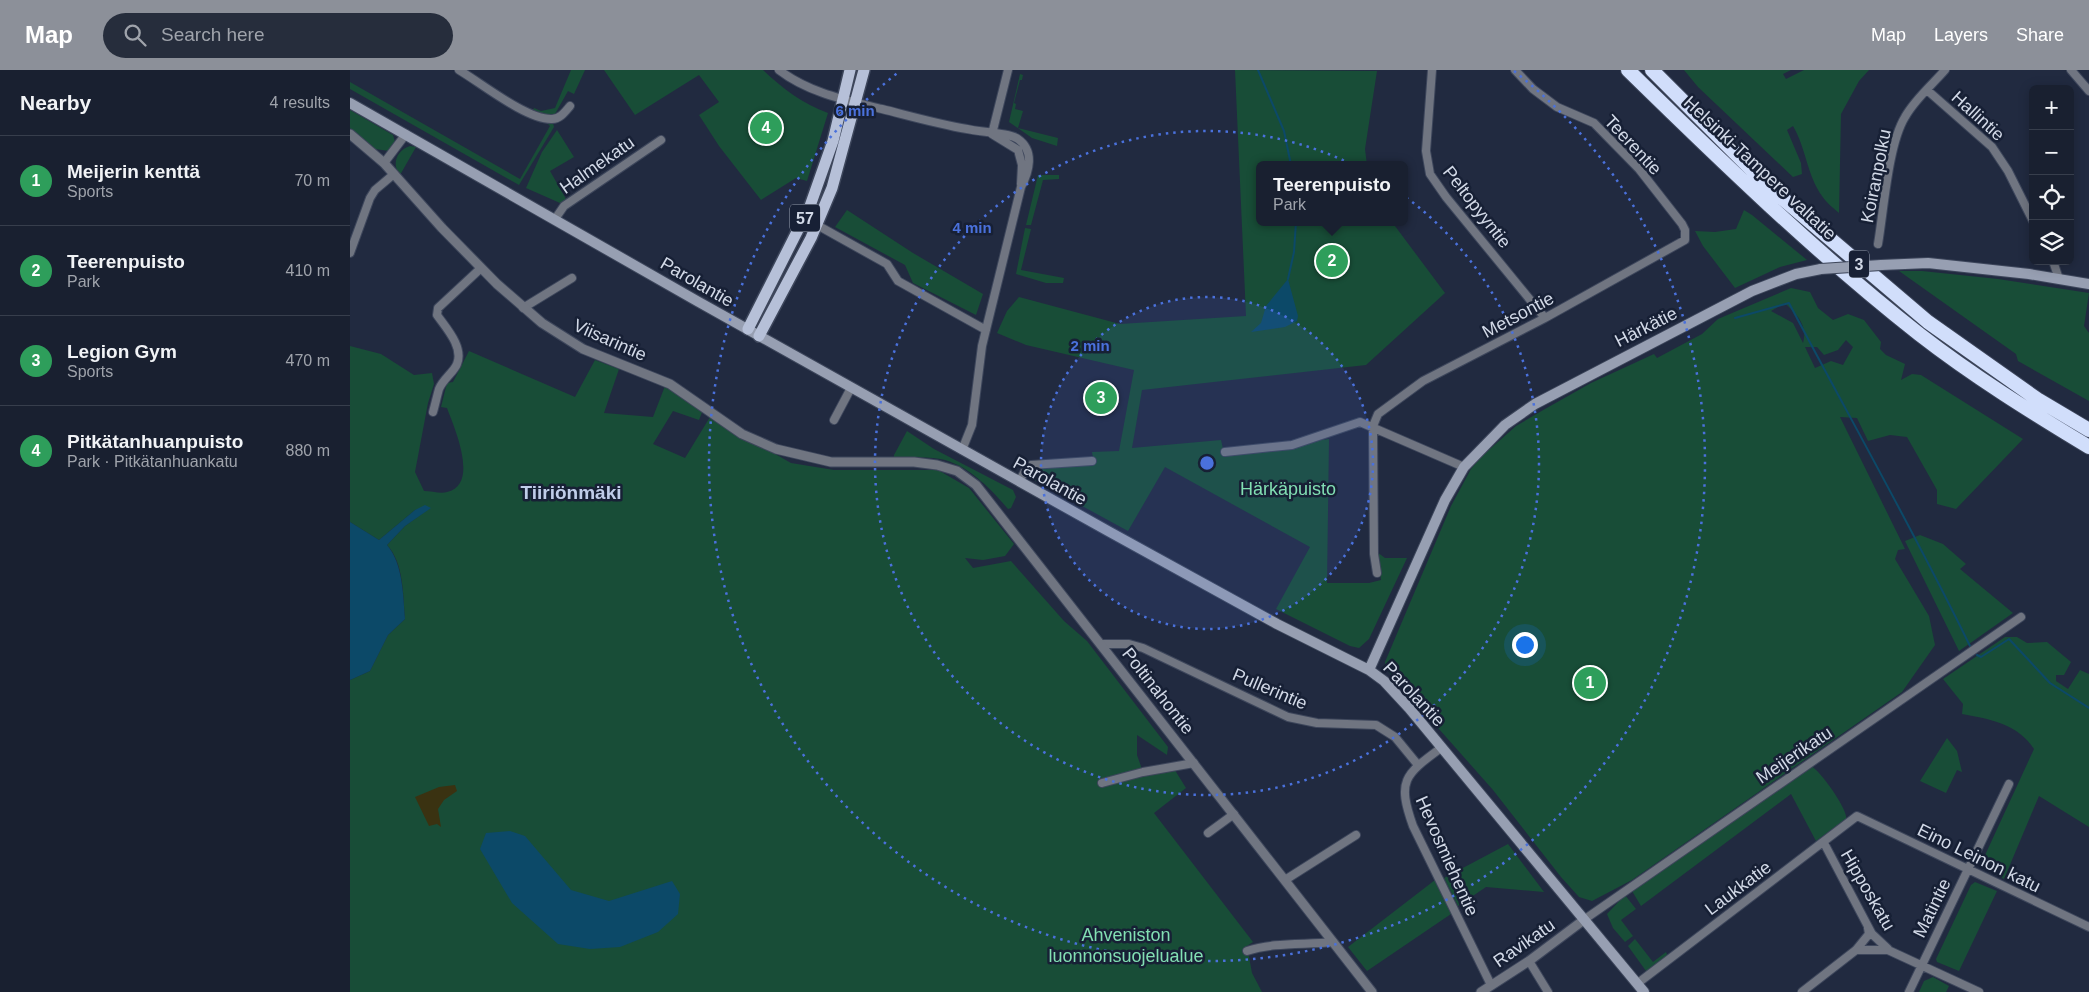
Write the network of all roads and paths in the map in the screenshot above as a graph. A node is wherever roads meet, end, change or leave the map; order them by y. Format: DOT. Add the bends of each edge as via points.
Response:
graph roads {
  1 [pos="459,70"];
  2 [pos="779,70"];
  3 [pos="850,70"];
  4 [pos="864,70"];
  5 [pos="1008,70"];
  6 [pos="1432,70"];
  7 [pos="1515,70"];
  8 [pos="1628,70"];
  9 [pos="1652,70"];
  10 [pos="1945,70"];
  11 [pos="2072,70"];
  12 [pos="2089,89"];
  13 [pos="1927,90"];
  14 [pos="843,99"];
  15 [pos="856,102"];
  16 [pos="350,103"];
  17 [pos="570,106"];
  18 [pos="350,134"];
  19 [pos="406,134"];
  20 [pos="992,134"];
  21 [pos="660,140"];
  22 [pos="384,163"];
  23 [pos="394,174"];
  24 [pos="2029,212"];
  25 [pos="555,219"];
  26 [pos="816,225"];
  27 [pos="1685,240"];
  28 [pos="1878,244"];
  29 [pos="350,253"];
  30 [pos="2054,265"];
  31 [pos="480,269"];
  32 [pos="572,278"];
  33 [pos="2059,279"];
  34 [pos="2089,284"];
  35 [pos="523,308"];
  36 [pos="1545,318"];
  37 [pos="748,330"];
  38 [pos="986,330"];
  39 [pos="760,336"];
  40 [pos="851,388"];
  41 [pos="433,412"];
  42 [pos="834,420"];
  43 [pos="1373,426"];
  44 [pos="2089,430"];
  45 [pos="2089,447"];
  46 [pos="962,450"];
  47 [pos="1225,452"];
  48 [pos="1092,461"];
  49 [pos="886,463"];
  50 [pos="1464,467"];
  51 [pos="1019,482"];
  52 [pos="1378,573"];
  53 [pos="2021,617"];
  54 [pos="1101,644"];
  55 [pos="1369,670"];
  56 [pos="1441,748"];
  57 [pos="1194,764"];
  58 [pos="1418,765"];
  59 [pos="1102,783"];
  60 [pos="2009,784"];
  61 [pos="1234,814"];
  62 [pos="1857,816"];
  63 [pos="1208,833"];
  64 [pos="1356,835"];
  65 [pos="1824,842"];
  66 [pos="1968,868"];
  67 [pos="1285,880"];
  68 [pos="1585,919"];
  69 [pos="1868,927"];
  70 [pos="2089,927"];
  71 [pos="1333,942"];
  72 [pos="1856,950"];
  73 [pos="1888,950"];
  74 [pos="1247,951"];
  75 [pos="1530,961"];
  76 [pos="1922,965"];
  77 [pos="1638,983"];
  78 [pos="1491,986"];
  79 [pos="1372,992"];
  80 [pos="1481,992"];
  81 [pos="1548,992"];
  82 [pos="1644,992"];
  83 [pos="1802,992"];
  84 [pos="1909,992"];
  85 [pos="1979,992"];
  1 -- 17 [label="street" via="502,99 537,115 558,118"];
  2 -- 14 [label="street" via="810,89"];
  3 -- 14 [label="main road, 57"];
  4 -- 15 [label="main road, 57"];
  5 -- 20 [label="street"];
  6 -- 36 [label="street, Peltopyyntie" via="1426,144 1430,174"];
  7 -- 27 [label="street, Teerentie" via="1533,90 1557,107 1594,123 1609,137 1682,224"];
  8 -- 45 [label="highway, Helsinki-Tampere valtatie / 3" via="1776,211 1919,334 2031,412"];
  9 -- 44 [label="highway, Helsinki-Tampere valtatie / 3" via="1768,186 1928,322 2030,394"];
  10 -- 13 [label="street, Koiranpolku"];
  11 -- 12 [label="street"];
  13 -- 24 [label="street, Hallintie" via="1992,147"];
  13 -- 28 [label="street, Koiranpolku" via="1901,125"];
  14 -- 15 [label="street"];
  14 -- 37 [label="main road, 57" via="826,163 810,206"];
  15 -- 20 [label="street"];
  15 -- 26 [label="main road, 57" via="841,161"];
  16 -- 19 [label="main road, Parolantie"];
  18 -- 22 [label="street, Viisarintie"];
  19 -- 22 [label="street"];
  19 -- 25 [label="main road, Parolantie"];
  20 -- 38 [label="street" via="1018,150 1022,165 1021,187"];
  21 -- 25 [label="street, Halmekatu" via="564,206"];
  22 -- 23 [label="street, Viisarintie"];
  23 -- 29 [label="street" via="370,198"];
  23 -- 31 [label="street, Viisarintie"];
  25 -- 37 [label="main road, Parolantie"];
  26 -- 38 [label="street" via="887,264 898,281"];
  26 -- 39 [label="main road, 57"];
  27 -- 36 [label="street, Metsontie"];
  30 -- 33 [label="street"];
  31 -- 35 [label="street, Viisarintie"];
  31 -- 41 [label="street" via="438,308 436,315 453,337 459,354 457,365 440,388"];
  32 -- 35 [label="street"];
  33 -- 34 [label="main road, Härkätie"];
  33 -- 50 [label="main road, Härkätie, bridge" via="1928,263 1796,274 1752,291 1535,404 1504,425"];
  35 -- 49 [label="street, Viisarintie" via="584,349 670,384 742,434 759,442 788,453 831,462"];
  36 -- 43 [label="street, Metsontie" via="1423,381 1378,414"];
  37 -- 39 [label="main road, Parolantie"];
  38 -- 46 [label="street" via="972,425"];
  39 -- 40 [label="main road, Parolantie"];
  40 -- 42 [label="street"];
  40 -- 46 [label="main road, Parolantie"];
  43 -- 47 [label="street" via="1360,422 1292,445"];
  43 -- 50 [label="street"];
  43 -- 52 [label="street" via="1374,554"];
  46 -- 51 [label="main road, Parolantie"];
  48 -- 51 [label="street" via="1031,465"];
  49 -- 54 [label="street, Poltinahontie" via="938,465 966,476"];
  50 -- 55 [label="main road, Härkätie" via="1445,500"];
  51 -- 55 [label="main road, Parolantie" via="1278,624"];
  53 -- 68 [label="street, Meijerikatu"];
  54 -- 57 [label="street, Poltinahontie"];
  54 -- 58 [label="street, Pullerintie" via="1129,644 1143,648 1288,717 1303,721 1376,725 1395,737"];
  55 -- 56 [label="main road, Parolantie" via="1384,681"];
  56 -- 58 [label="street, Hevosmiehentie"];
  56 -- 68 [label="main road, Parolantie"];
  57 -- 59 [label="street"];
  57 -- 61 [label="street, Poltinahontie"];
  58 -- 78 [label="street, Hevosmiehentie" via="1406,783 1404,801"];
  60 -- 66 [label="street, Matintie"];
  61 -- 63 [label="street"];
  61 -- 67 [label="street, Poltinahontie"];
  62 -- 65 [label="street, Laukkatie"];
  62 -- 66 [label="street, Eino Leinon katu"];
  64 -- 67 [label="street"];
  65 -- 69 [label="street, Hipposkatu"];
  65 -- 77 [label="street, Laukkatie"];
  66 -- 70 [label="street, Eino Leinon katu"];
  66 -- 76 [label="street, Matintie"];
  67 -- 71 [label="street, Poltinahontie"];
  68 -- 75 [label="street, Ravikatu"];
  68 -- 77 [label="main road, Parolantie"];
  69 -- 72 [label="street" via="1869,934"];
  69 -- 73 [label="street, Hipposkatu"];
  71 -- 74 [label="street"];
  71 -- 79 [label="street, Poltinahontie"];
  72 -- 73 [label="street"];
  72 -- 83 [label="street"];
  73 -- 76 [label="street"];
  75 -- 78 [label="street, Ravikatu"];
  75 -- 81 [label="street"];
  76 -- 84 [label="street, Matintie"];
  76 -- 85 [label="street"];
  77 -- 82 [label="main road, Parolantie"];
  78 -- 80 [label="street, Ravikatu"];
}
